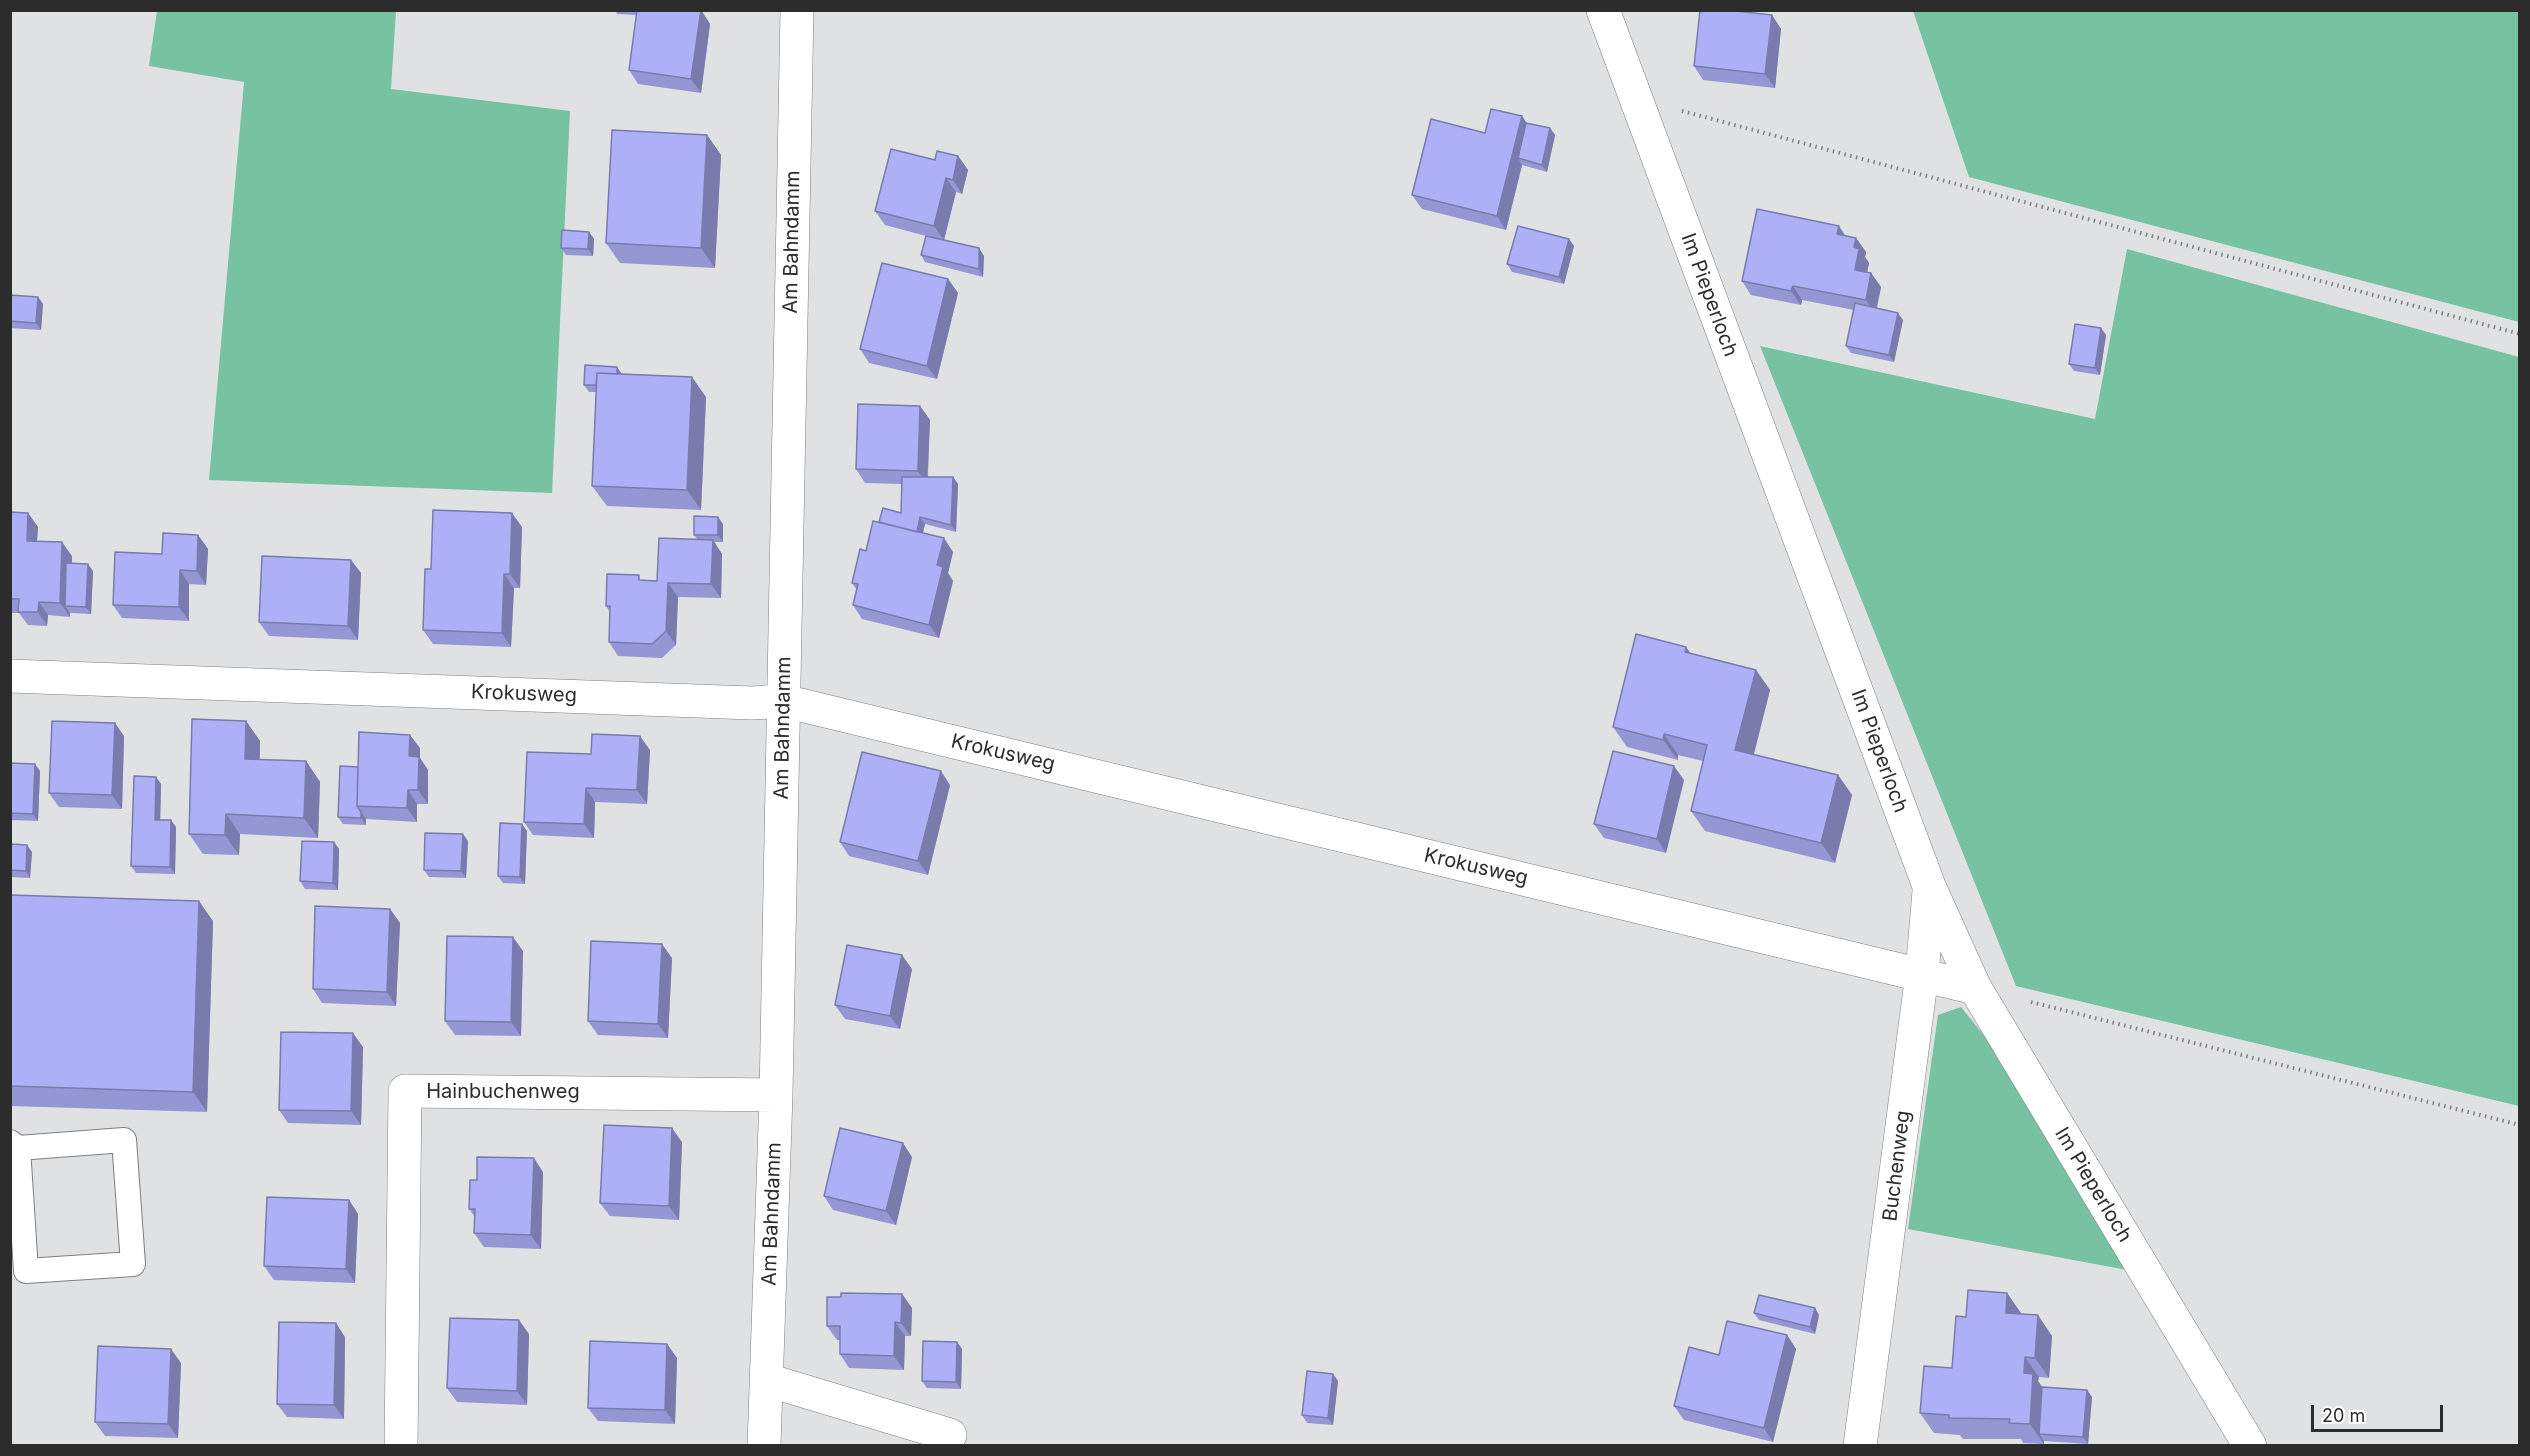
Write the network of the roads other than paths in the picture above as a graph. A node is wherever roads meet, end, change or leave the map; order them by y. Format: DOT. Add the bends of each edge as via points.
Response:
graph roads {
  1 [pos="797,10"];
  2 [pos="1603,10"];
  3 [pos="10,676"];
  4 [pos="784,701"];
  5 [pos="1929,886"];
  6 [pos="1922,974"];
  7 [pos="1975,988"];
  8 [pos="776,1095"];
  9 [pos="14,1145"];
  10 [pos="767,1380"];
  11 [pos="950,1435"];
  12 [pos="401,1446"];
  13 [pos="764,1446"];
  14 [pos="1860,1446"];
  15 [pos="2250,1446"];
  1 -- 4 [label="street, Am Bahndamm"];
  2 -- 5 [label="street, Im Pieperloch"];
  3 -- 4 [label="street, Krokusweg"];
  4 -- 6 [label="street, Krokusweg"];
  4 -- 8 [label="street, Am Bahndamm"];
  5 -- 6 [label="street, Buchenweg"];
  5 -- 7 [label="street, Im Pieperloch"];
  6 -- 7 [label="street, Krokusweg"];
  6 -- 14 [label="street, Buchenweg"];
  7 -- 15 [label="street, Im Pieperloch"];
  8 -- 10 [label="street, Am Bahndamm"];
  8 -- 12 [label="street, Hainbuchenweg" via="405,1091"];
  9 -- 9 [label="lane" via="26,1271 133,1264 124,1140"];
  10 -- 11 [label="street"];
  10 -- 13 [label="street, Am Bahndamm"];
}
